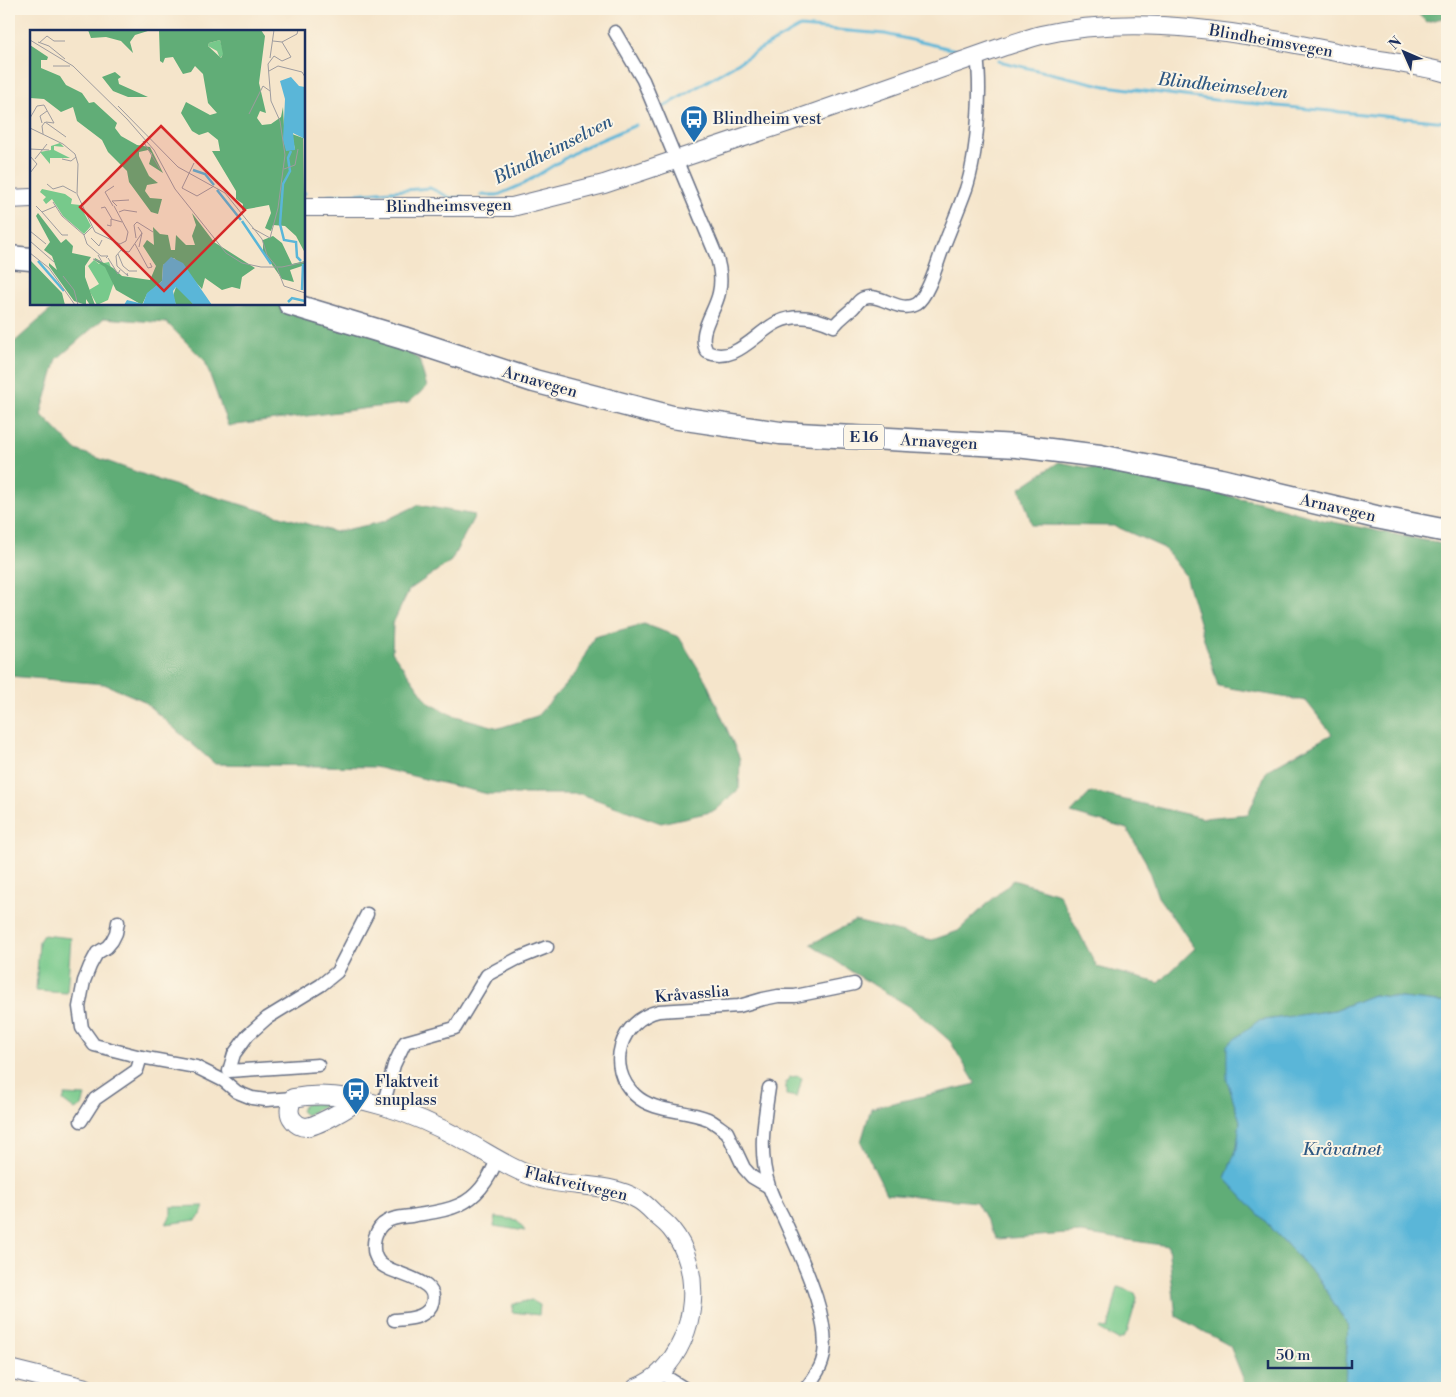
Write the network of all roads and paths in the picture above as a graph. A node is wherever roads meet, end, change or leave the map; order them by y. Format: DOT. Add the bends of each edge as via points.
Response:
graph roads {
  1 [pos="615,32"];
  2 [pos="977,57"];
  3 [pos="1447,73"];
  4 [pos="677,160"];
  5 [pos="9,198"];
  6 [pos="30,198"];
  7 [pos="305,207"];
  8 [pos="9,257"];
  9 [pos="30,259"];
  10 [pos="293,305"];
  11 [pos="1447,531"];
  12 [pos="367,914"];
  13 [pos="118,922"];
  14 [pos="547,948"];
  15 [pos="854,984"];
  16 [pos="141,1057"];
  17 [pos="318,1065"];
  18 [pos="226,1076"];
  19 [pos="769,1088"];
  20 [pos="293,1098"];
  21 [pos="358,1100"];
  22 [pos="383,1106"];
  23 [pos="81,1122"];
  24 [pos="496,1159"];
  25 [pos="769,1187"];
  26 [pos="394,1320"];
  27 [pos="9,1369"];
  28 [pos="660,1373"];
  29 [pos="86,1388"];
  30 [pos="636,1388"];
  31 [pos="684,1388"];
  32 [pos="806,1388"];
  1 -- 4 [label="street" via="642,80"];
  2 -- 3 [label="street, Blindheimsvegen" via="1040,35 1145,26 1219,30"];
  2 -- 4 [label="street, Blindheimsvegen"];
  2 -- 4 [label="street" via="980,77 974,153 966,188 926,291 915,304 899,306 870,296 834,326 811,318 787,319 767,328 730,354 719,356 707,352 702,342 720,292 719,266"];
  4 -- 7 [label="street, Blindheimsvegen" via="604,184 512,207"];
  5 -- 6 [label="street"];
  8 -- 9 [label="highway"];
  10 -- 11 [label="highway, Arnavegen / E 16" via="534,381 672,417 780,433 1017,446 1100,456"];
  12 -- 18 [label="street" via="337,972 267,1018 248,1035 234,1054"];
  13 -- 16 [label="street, Flaktveitvegen" via="112,941 96,953 84,981 79,1007 82,1028 94,1045"];
  14 -- 22 [label="street" via="487,975 455,1028 405,1042 394,1065"];
  15 -- 25 [label="street, Kråvasslia" via="739,1006 659,1011 640,1019 625,1035 619,1058 628,1088 649,1104 708,1119 722,1128 744,1168"];
  16 -- 18 [label="street, Flaktveitvegen"];
  16 -- 23 [label="street" via="137,1070 95,1099"];
  17 -- 18 [label="street, Flaktveitvegen"];
  18 -- 20 [label="street, Flaktveitvegen" via="237,1092 252,1098"];
  19 -- 25 [label="street" via="762,1137"];
  20 -- 21 [label="street, Flaktveitvegen" via="306,1095"];
  20 -- 21 [label="street" via="291,1118 304,1127"];
  21 -- 22 [label="street, Flaktveitvegen"];
  22 -- 24 [label="street, Flaktveitvegen" via="440,1127"];
  24 -- 26 [label="street" via="488,1180 461,1204 439,1212 399,1217 386,1221 379,1228 373,1245 377,1261 386,1269 420,1280 431,1293 430,1306 424,1314"];
  24 -- 28 [label="street, Flaktveitvegen" via="540,1179 617,1190 638,1199 671,1229 687,1258 693,1288 686,1332 670,1363"];
  25 -- 32 [label="street" via="814,1293 825,1332 822,1363"];
  27 -- 29 [label="street"];
  28 -- 30 [label="street, Flaktveitvegen"];
  28 -- 31 [label="street"];
}
